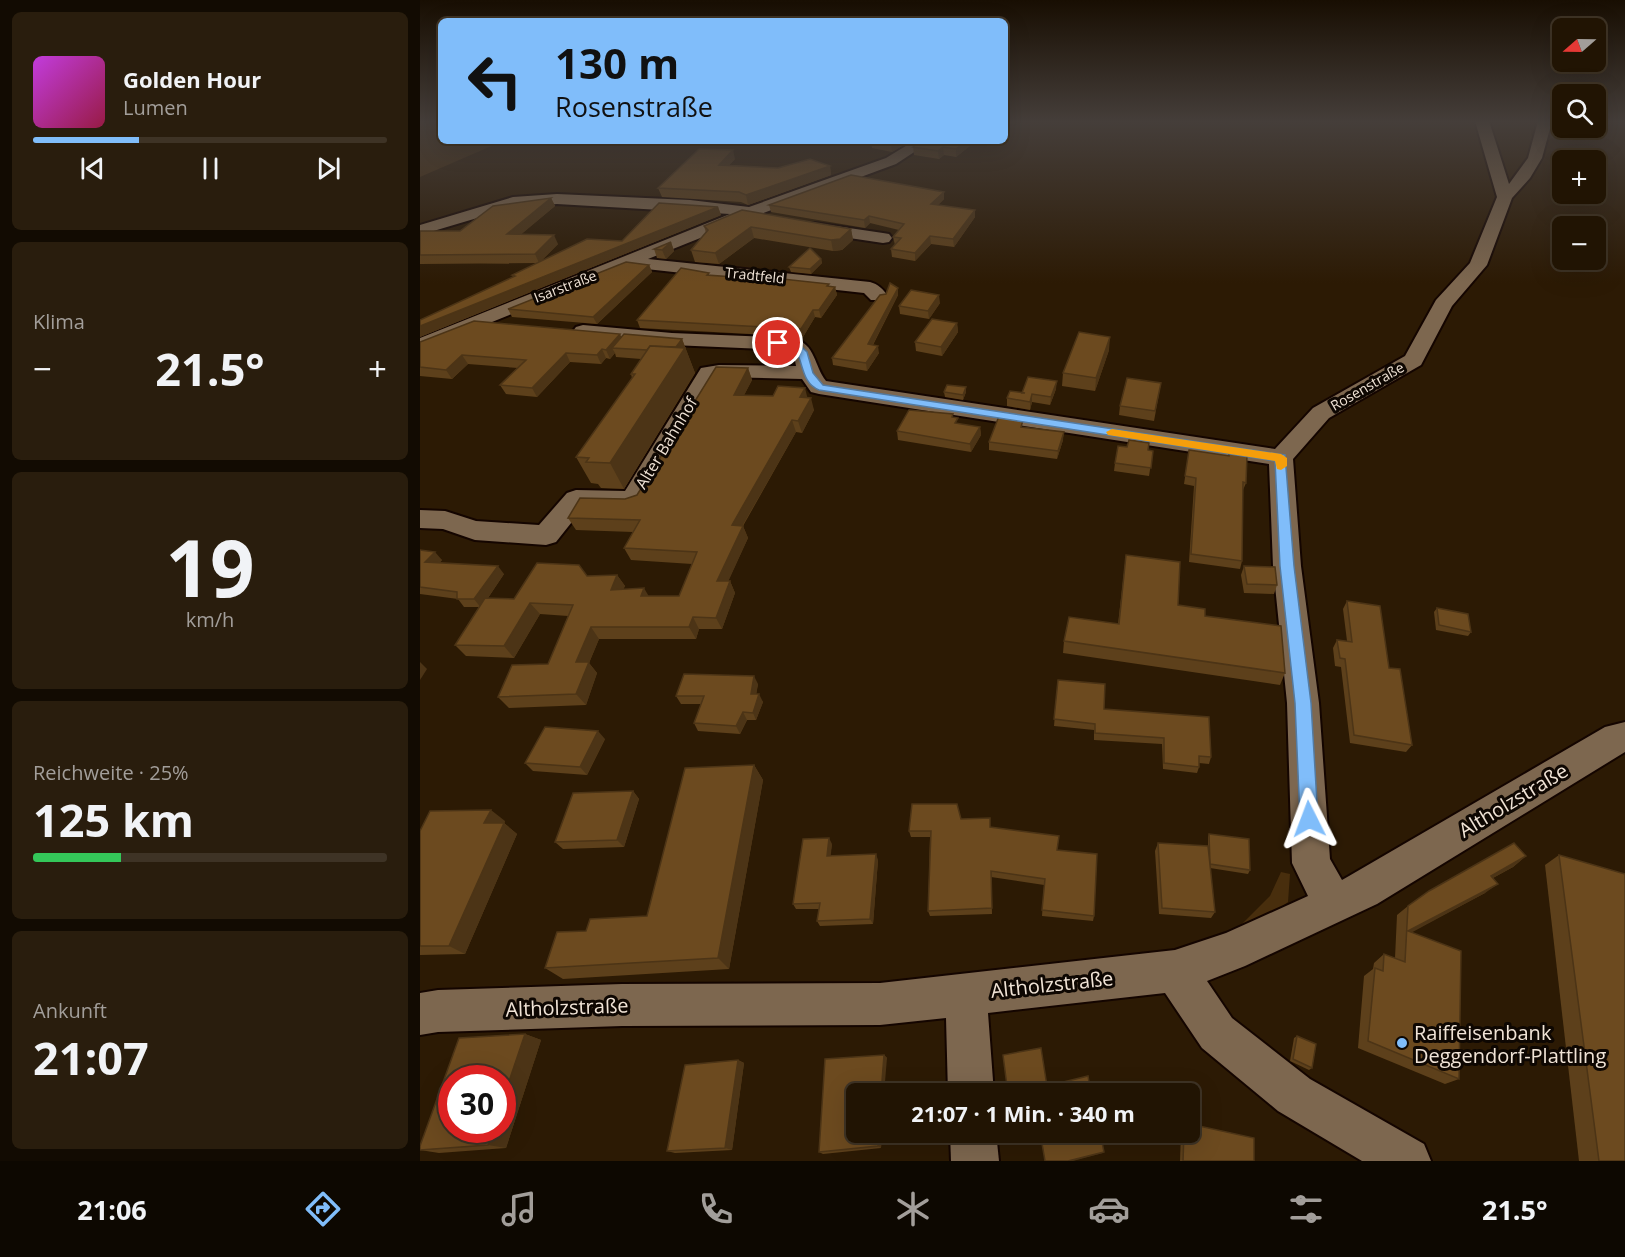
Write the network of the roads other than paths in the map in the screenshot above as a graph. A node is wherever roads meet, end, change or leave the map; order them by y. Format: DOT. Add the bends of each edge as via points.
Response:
graph roads {
  1 [pos="850,175"];
  2 [pos="1498,175"];
  3 [pos="1525,175"];
  4 [pos="1505,198"];
  5 [pos="744,214"];
  6 [pos="777,221"];
  7 [pos="798,225"];
  8 [pos="420,230"];
  9 [pos="870,254"];
  10 [pos="629,262"];
  11 [pos="878,296"];
  12 [pos="477,322"];
  13 [pos="420,345"];
  14 [pos="808,373"];
  15 [pos="1281,458"];
  16 [pos="420,519"];
  17 [pos="1625,737"];
  18 [pos="1334,903"];
  19 [pos="1175,971"];
  20 [pos="966,993"];
  21 [pos="420,1014"];
  22 [pos="970,1083"];
  23 [pos="974,1143"];
  24 [pos="975,1161"];
  25 [pos="1407,1161"];
  1 -- 5 [label="street, Isarstraße"];
  2 -- 4 [label="street"];
  3 -- 4 [label="street, Rosenstraße"];
  4 -- 15 [label="street, Rosenstraße" via="1478,265 1443,304 1413,360 1320,413"];
  5 -- 6 [label="street"];
  5 -- 8 [label="street" via="741,209 700,205 513,202"];
  5 -- 10 [label="street, Isarstraße"];
  7 -- 9 [label="street" via="883,238"];
  10 -- 11 [label="street, Tradtfeld" via="870,288"];
  10 -- 12 [label="street, Isarstraße"];
  12 -- 13 [label="street, Isarstraße"];
  12 -- 14 [label="street" via="672,339 793,344 804,354"];
  14 -- 15 [label="street" via="819,387 840,392"];
  14 -- 16 [label="street, Alter Bahnhof" via="709,373 632,500 576,499 546,535 475,530 445,520"];
  15 -- 18 [label="street" via="1287,566 1303,703 1311,862"];
  17 -- 18 [label="street, Altholzstraße" via="1617,738 1363,890"];
  18 -- 19 [label="street, Altholzstraße" via="1231,952"];
  19 -- 20 [label="street, Altholzstraße"];
  19 -- 25 [label="street" via="1217,1033 1294,1095"];
  20 -- 21 [label="street, Altholzstraße" via="880,1004 622,1005"];
  20 -- 22 [label="street"];
  23 -- 24 [label="street"];
}
